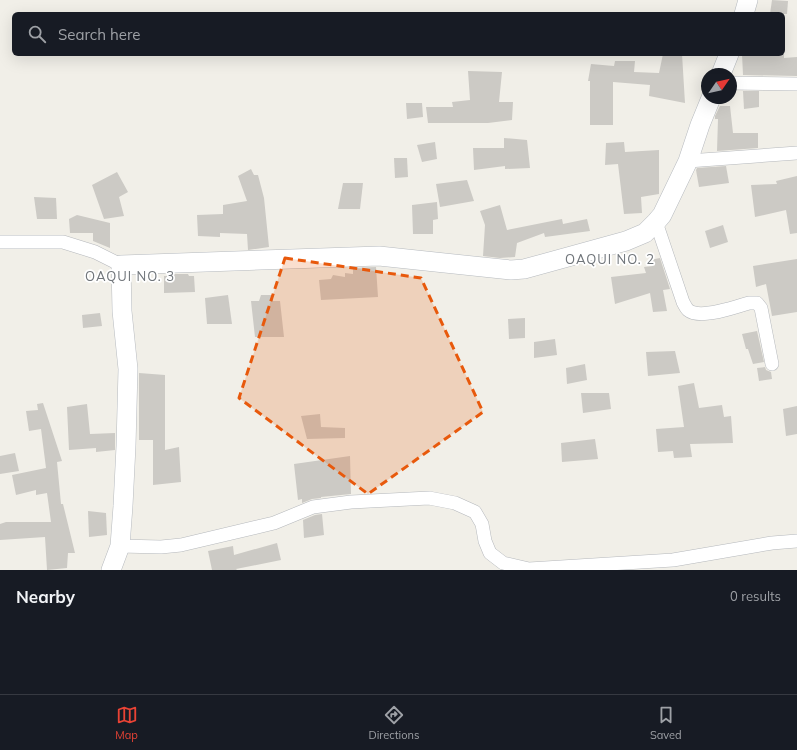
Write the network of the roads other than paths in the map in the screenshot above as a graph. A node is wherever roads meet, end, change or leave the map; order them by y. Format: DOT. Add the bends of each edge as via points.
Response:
graph roads {
  1 [pos="748,0"];
  2 [pos="745,12"];
  3 [pos="728,56"];
  4 [pos="723,68"];
  5 [pos="737,83"];
  6 [pos="797,84"];
  7 [pos="709,104"];
  8 [pos="797,153"];
  9 [pos="688,161"];
  10 [pos="656,222"];
  11 [pos="0,242"];
  12 [pos="121,265"];
  13 [pos="772,364"];
  14 [pos="797,541"];
  15 [pos="120,546"];
  16 [pos="111,570"];
  1 -- 2 [label="street"];
  3 -- 4 [label="street"];
  5 -- 6 [label="street"];
  7 -- 9 [label="street"];
  8 -- 9 [label="street"];
  9 -- 10 [label="street" via="662,215"];
  10 -- 12 [label="street" via="645,233 626,241 524,269 511,270 379,256"];
  10 -- 13 [label="street" via="683,302 688,309 704,314 756,303 761,308"];
  11 -- 12 [label="street" via="63,242 95,252"];
  12 -- 15 [label="street" via="122,311 128,369"];
  14 -- 15 [label="street" via="673,560 529,569 503,563 490,553 482,524 475,512 455,502 429,498 313,507 274,523 181,545"];
  15 -- 16 [label="street"];
}
